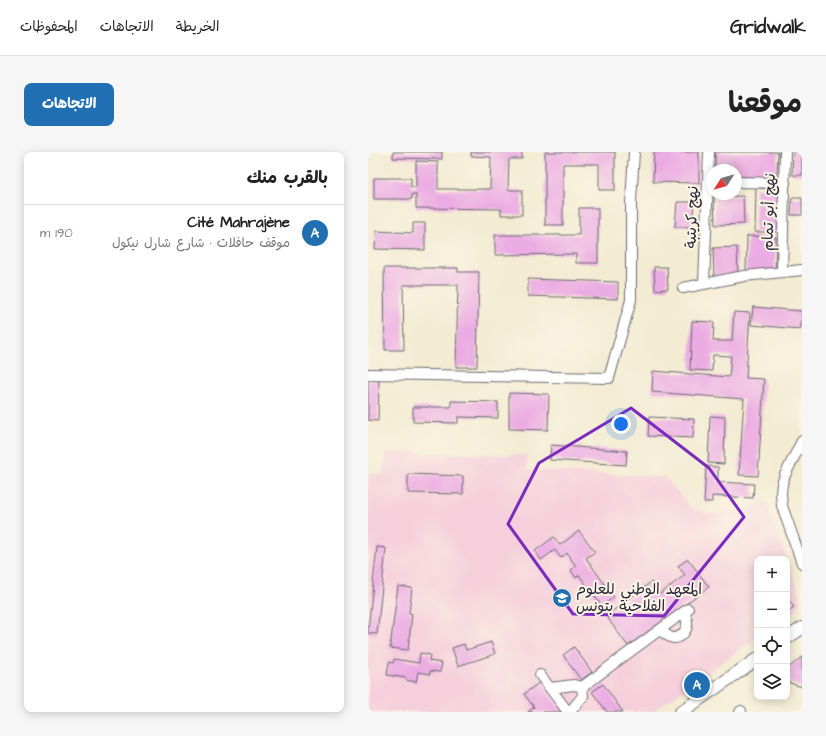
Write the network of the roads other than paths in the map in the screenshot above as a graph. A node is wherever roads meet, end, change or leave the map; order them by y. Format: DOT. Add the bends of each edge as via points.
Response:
graph roads {
  1 [pos="634,152"];
  2 [pos="709,152"];
  3 [pos="785,152"];
  4 [pos="742,182"];
  5 [pos="785,183"];
  6 [pos="802,270"];
  7 [pos="782,272"];
  8 [pos="704,284"];
  9 [pos="683,288"];
  10 [pos="368,374"];
  11 [pos="802,441"];
  12 [pos="799,542"];
  13 [pos="802,562"];
  14 [pos="802,628"];
  15 [pos="660,630"];
  16 [pos="790,636"];
  17 [pos="754,661"];
  18 [pos="540,675"];
  19 [pos="582,687"];
  20 [pos="550,688"];
  21 [pos="569,712"];
  22 [pos="681,712"];
  1 -- 10 [label="street" via="631,300 609,378"];
  2 -- 8 [label="street, نهج كريتبة"];
  3 -- 5 [label="street, نهج أبو تمام"];
  4 -- 5 [label="street"];
  5 -- 7 [label="street, نهج أبو تمام"];
  6 -- 7 [label="street"];
  7 -- 8 [label="street"];
  8 -- 9 [label="street"];
  11 -- 12 [label="street" via="785,475 781,493 782,506"];
  12 -- 13 [label="street"];
  14 -- 16 [label="main road"];
  15 -- 15 [label="street" via="686,611 686,630 680,636 667,636"];
  15 -- 19 [label="street"];
  17 -- 22 [label="main road"];
  18 -- 20 [label="street"];
  19 -- 20 [label="street" via="574,685"];
  19 -- 21 [label="street" via="583,696"];
  20 -- 21 [label="street"];
}
